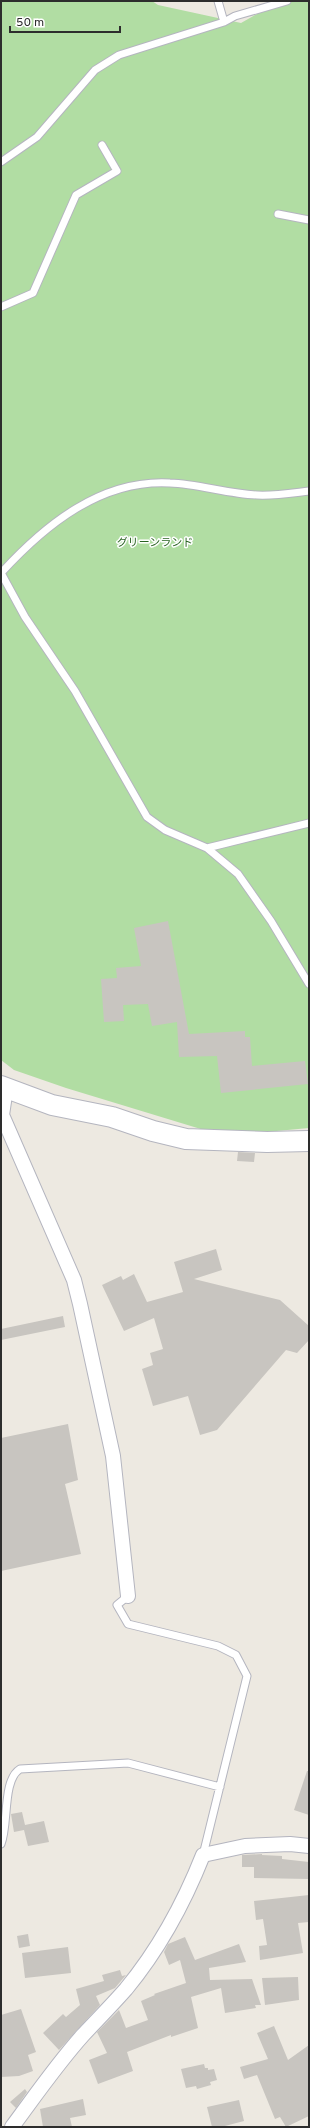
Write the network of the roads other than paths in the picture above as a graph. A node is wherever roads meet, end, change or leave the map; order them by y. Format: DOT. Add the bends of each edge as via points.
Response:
graph roads {
  1 [pos="218,1"];
  2 [pos="287,1"];
  3 [pos="224,22"];
  4 [pos="102,145"];
  5 [pos="1,162"];
  6 [pos="278,214"];
  7 [pos="309,220"];
  8 [pos="1,307"];
  9 [pos="309,491"];
  10 [pos="309,823"];
  11 [pos="207,848"];
  12 [pos="309,984"];
  13 [pos="4,1087"];
  14 [pos="309,1141"];
  15 [pos="128,1596"];
  16 [pos="220,1787"];
  17 [pos="1,1844"];
  18 [pos="309,1846"];
  19 [pos="203,1855"];
  20 [pos="12,2127"];
  1 -- 3 [label="lane"];
  2 -- 3 [label="lane" via="235,16"];
  3 -- 5 [label="lane" via="119,55 95,70 37,137"];
  4 -- 8 [label="lane" via="117,171 76,195 33,293"];
  6 -- 7 [label="lane"];
  9 -- 11 [label="lane" via="257,495 170,483 140,484 112,491 92,499 59,519 25,547 1,573 24,617 76,691 147,817 165,830"];
  10 -- 11 [label="lane"];
  11 -- 12 [label="lane" via="238,874 271,921"];
  13 -- 14 [label="street" via="52,1105 112,1117 186,1139"];
  13 -- 15 [label="street" via="2,1115 74,1280 80,1304 112,1456"];
  15 -- 16 [label="lane" via="117,1605 128,1624 218,1646 236,1655 246,1676"];
  16 -- 17 [label="lane" via="128,1763 20,1769 14,1773 11,1781"];
  16 -- 19 [label="lane"];
  18 -- 19 [label="street" via="245,1846"];
  19 -- 20 [label="street" via="168,1929 148,1960 126,1989 82,2036"];
}
